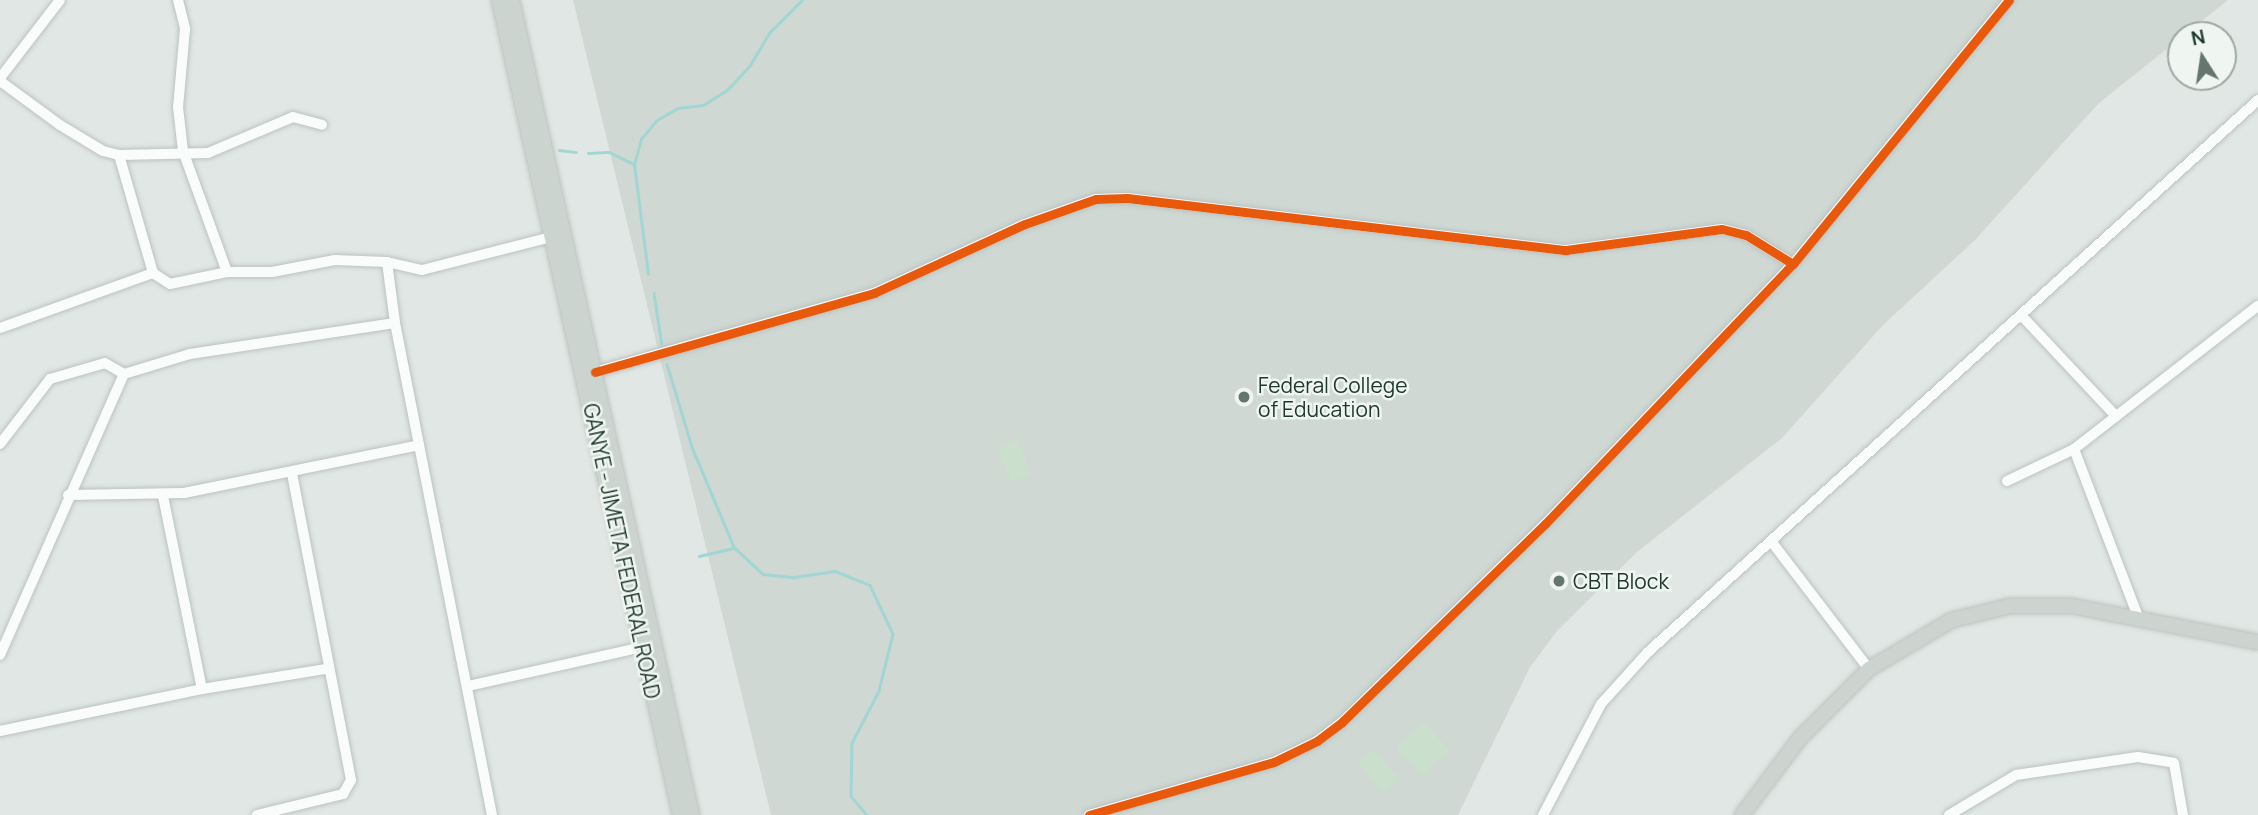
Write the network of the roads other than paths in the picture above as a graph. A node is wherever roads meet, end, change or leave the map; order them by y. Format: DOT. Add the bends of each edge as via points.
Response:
graph roads {
  1 [pos="60,0"];
  2 [pos="178,0"];
  3 [pos="499,0"];
  4 [pos="512,0"];
  5 [pos="2009,0"];
  6 [pos="0,80"];
  7 [pos="2258,100"];
  8 [pos="322,125"];
  9 [pos="183,151"];
  10 [pos="119,155"];
  11 [pos="558,236"];
  12 [pos="387,262"];
  13 [pos="1793,264"];
  14 [pos="227,272"];
  15 [pos="153,273"];
  16 [pos="2258,306"];
  17 [pos="2021,315"];
  18 [pos="395,323"];
  19 [pos="0,328"];
  20 [pos="594,372"];
  21 [pos="124,374"];
  22 [pos="2116,416"];
  23 [pos="0,444"];
  24 [pos="419,445"];
  25 [pos="2074,449"];
  26 [pos="292,473"];
  27 [pos="2007,481"];
  28 [pos="68,495"];
  29 [pos="163,496"];
  30 [pos="1771,541"];
  31 [pos="2138,617"];
  32 [pos="2258,642"];
  33 [pos="643,647"];
  34 [pos="0,655"];
  35 [pos="326,669"];
  36 [pos="1869,669"];
  37 [pos="468,686"];
  38 [pos="202,689"];
  39 [pos="0,731"];
  40 [pos="257,815"];
  41 [pos="492,815"];
  42 [pos="680,815"];
  43 [pos="692,815"];
  44 [pos="1089,815"];
  45 [pos="1543,815"];
  46 [pos="1743,815"];
  47 [pos="1949,815"];
  48 [pos="2183,815"];
  1 -- 6 [label="street"];
  2 -- 9 [label="street" via="185,29 178,107"];
  3 -- 11 [label="main road, GANYE - JIMETA FEDERAL ROAD"];
  4 -- 11 [label="main road, GANYE - JIMETA FEDERAL ROAD"];
  5 -- 13 [label="street"];
  6 -- 10 [label="street" via="60,125 103,151"];
  7 -- 17 [label="street"];
  8 -- 9 [label="street" via="293,117 208,153"];
  9 -- 10 [label="street"];
  9 -- 14 [label="street"];
  10 -- 15 [label="street"];
  11 -- 12 [label="street" via="422,270"];
  11 -- 20 [label="main road, GANYE - JIMETA FEDERAL ROAD"];
  11 -- 33 [label="main road, GANYE - JIMETA FEDERAL ROAD"];
  12 -- 14 [label="street" via="335,260 272,272"];
  12 -- 18 [label="street"];
  13 -- 20 [label="street" via="1746,235 1721,229 1566,250 1126,198 1096,199 1025,224 874,293"];
  13 -- 44 [label="street" via="1545,524 1342,722 1317,741 1274,762"];
  14 -- 15 [label="street" via="170,284"];
  15 -- 19 [label="street"];
  16 -- 22 [label="street"];
  17 -- 22 [label="street"];
  17 -- 30 [label="street"];
  18 -- 21 [label="street" via="190,354"];
  18 -- 24 [label="street"];
  20 -- 43 [label="main road, GANYE - JIMETA FEDERAL ROAD"];
  21 -- 23 [label="street" via="105,363 50,379"];
  21 -- 28 [label="street"];
  22 -- 25 [label="street"];
  24 -- 26 [label="street"];
  24 -- 37 [label="street"];
  25 -- 27 [label="street"];
  25 -- 31 [label="street"];
  26 -- 29 [label="street"];
  26 -- 35 [label="street"];
  28 -- 29 [label="street"];
  28 -- 34 [label="street"];
  29 -- 38 [label="street"];
  30 -- 36 [label="street"];
  30 -- 45 [label="street" via="1648,652 1601,704"];
  31 -- 32 [label="main road"];
  31 -- 36 [label="main road" via="2060,605 1998,608 1938,626"];
  33 -- 37 [label="street"];
  33 -- 42 [label="main road, GANYE - JIMETA FEDERAL ROAD"];
  35 -- 38 [label="street"];
  35 -- 40 [label="street" via="335,691 349,788"];
  36 -- 46 [label="main road" via="1801,737"];
  37 -- 41 [label="street"];
  38 -- 39 [label="street"];
  47 -- 48 [label="street" via="2015,775 2138,757 2174,763"];
}
